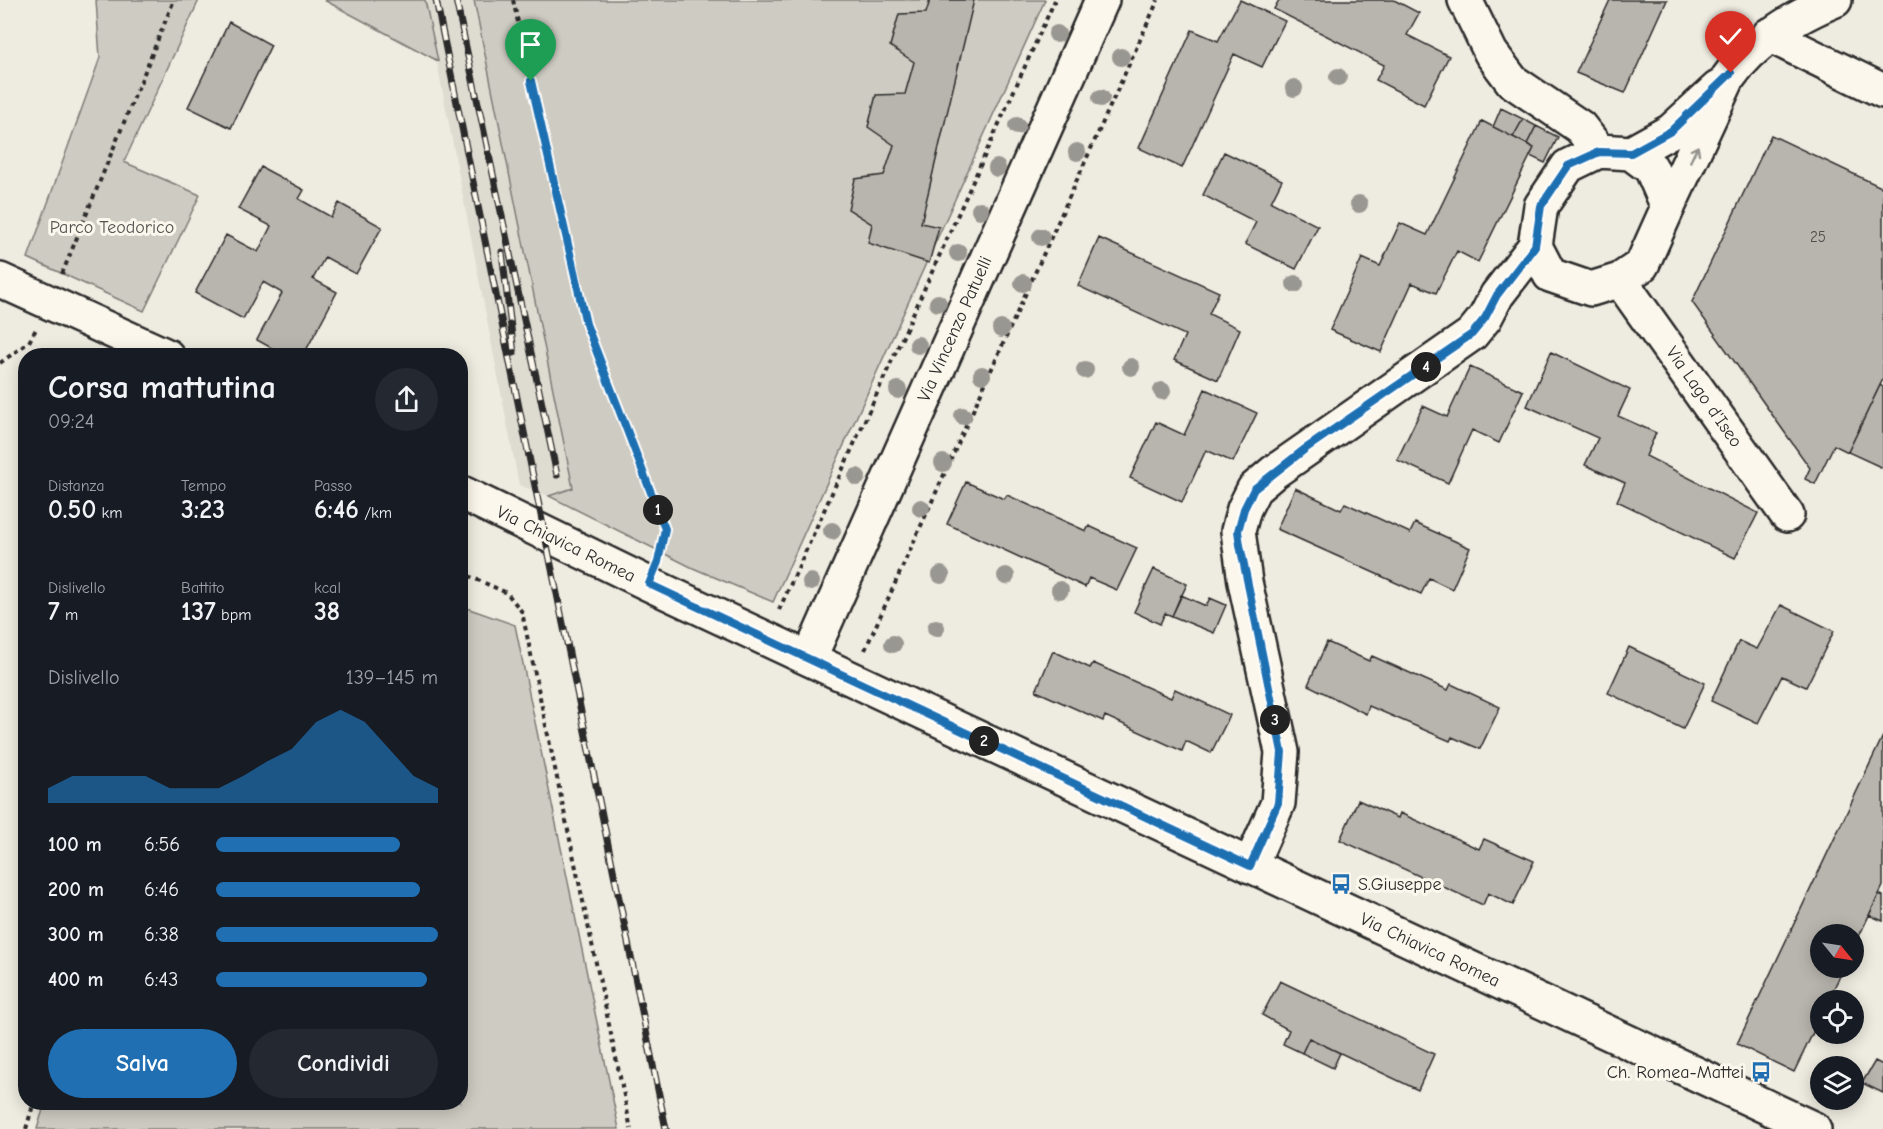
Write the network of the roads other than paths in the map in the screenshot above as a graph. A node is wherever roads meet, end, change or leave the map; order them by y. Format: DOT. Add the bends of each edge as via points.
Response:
graph roads {
  1 [pos="1102,0"];
  2 [pos="1465,0"];
  3 [pos="1835,0"];
  4 [pos="1769,35"];
  5 [pos="1728,78"];
  6 [pos="1883,91"];
  7 [pos="1615,152"];
  8 [pos="1668,207"];
  9 [pos="1535,246"];
  10 [pos="0,280"];
  11 [pos="1620,280"];
  12 [pos="149,348"];
  13 [pos="468,496"];
  14 [pos="1787,515"];
  15 [pos="809,659"];
  16 [pos="1250,866"];
  17 [pos="1814,1129"];
  1 -- 15 [label="street, Via Vincenzo Patuelli"];
  2 -- 7 [label="street" via="1491,53 1512,81"];
  3 -- 4 [label="street"];
  4 -- 5 [label="street"];
  4 -- 6 [label="street"];
  5 -- 7 [label="street" via="1671,131"];
  8 -- 5 [label="street, one-way"];
  7 -- 8 [label="street" via="1651,168"];
  7 -- 9 [label="street" via="1568,166 1541,206"];
  8 -- 11 [label="street" via="1642,265"];
  9 -- 11 [label="street" via="1550,275 1591,289"];
  9 -- 16 [label="street" via="1472,334 1274,472 1254,489 1244,509 1238,531 1244,573 1282,752 1278,803"];
  10 -- 12 [label="street"];
  11 -- 14 [label="street, Via Lago d'Iseo"];
  13 -- 15 [label="street, Via Chiavica Romea"];
  15 -- 16 [label="street, Via Chiavica Romea"];
  16 -- 17 [label="street, Via Chiavica Romea"];
}
